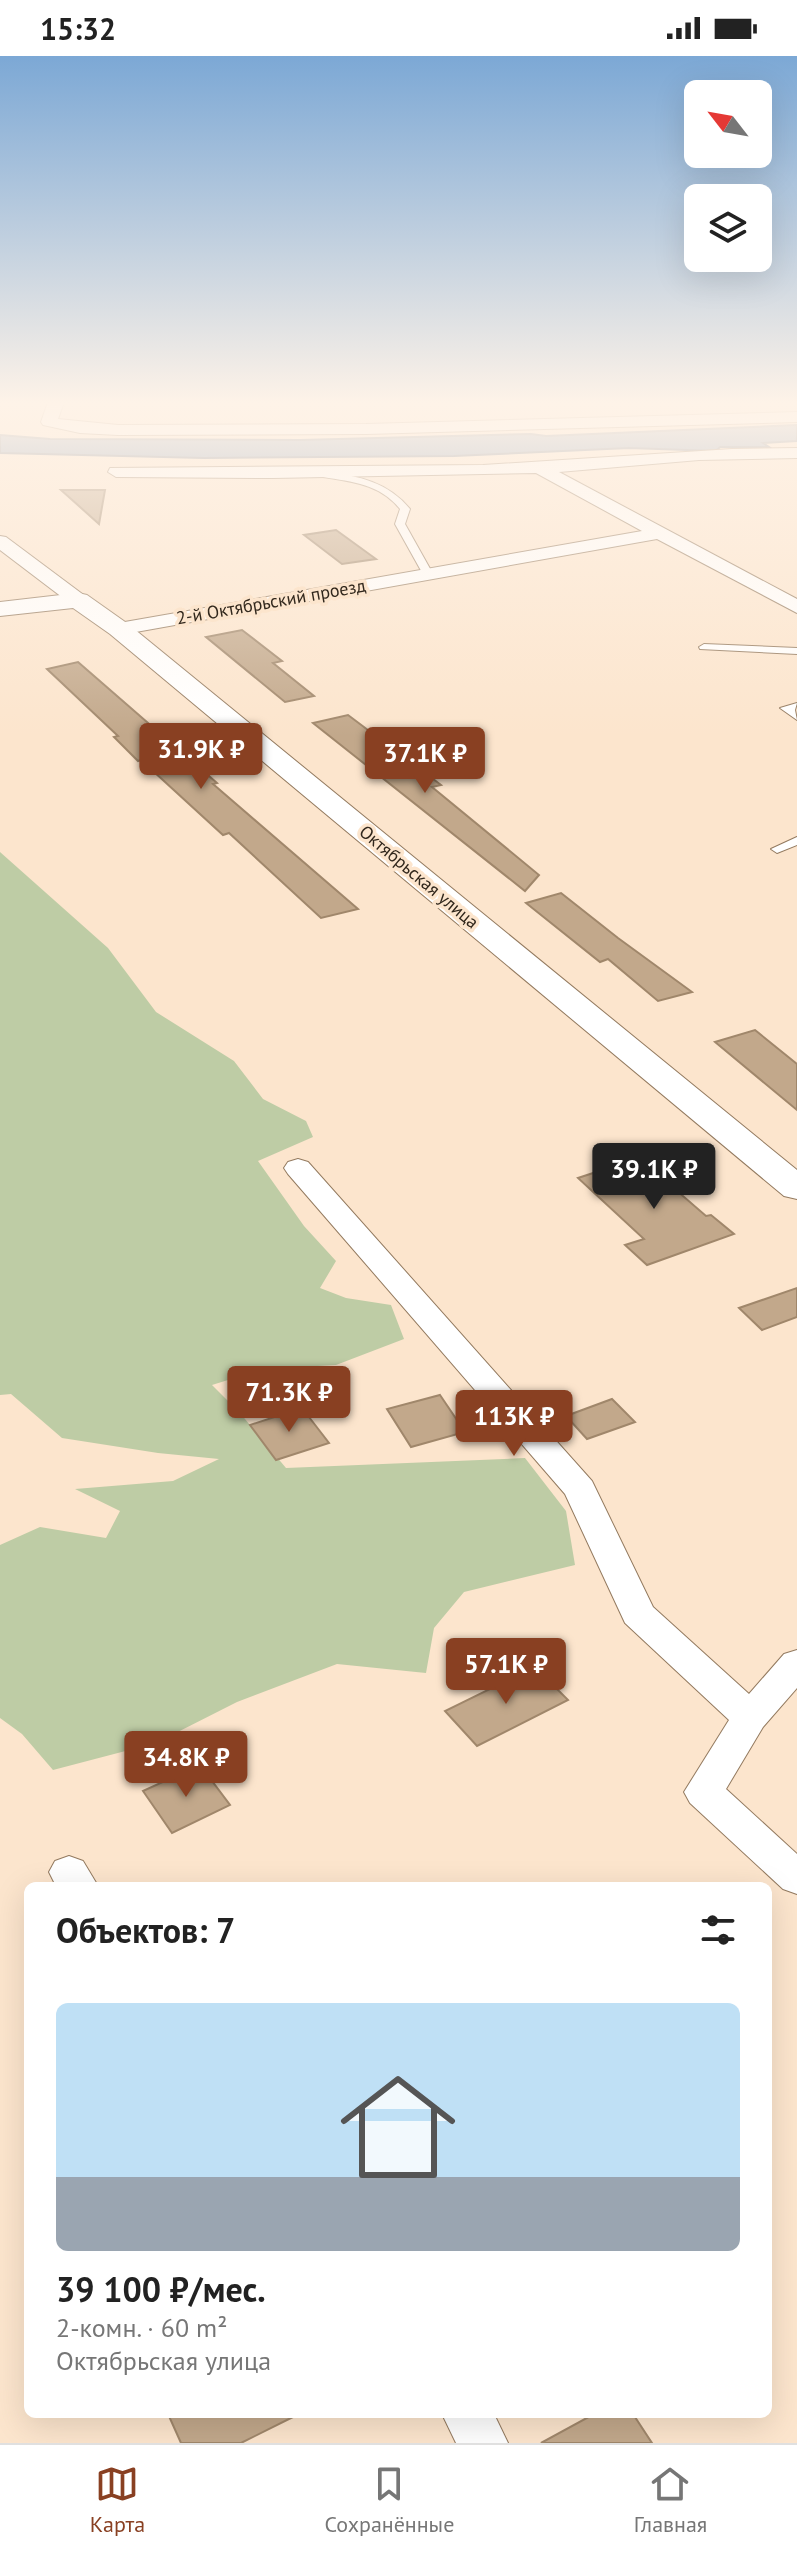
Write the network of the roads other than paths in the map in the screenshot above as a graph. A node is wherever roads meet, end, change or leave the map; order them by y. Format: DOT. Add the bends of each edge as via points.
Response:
graph roads {
  1 [pos="404,513"];
  2 [pos="624,513"];
  3 [pos="660,533"];
  4 [pos="0,541"];
  5 [pos="428,574"];
  6 [pos="78,600"];
  7 [pos="797,607"];
  8 [pos="0,609"];
  9 [pos="119,629"];
  10 [pos="704,647"];
  11 [pos="797,651"];
  12 [pos="797,706"];
  13 [pos="797,717"];
  14 [pos="797,841"];
  15 [pos="777,849"];
  16 [pos="298,1168"];
  17 [pos="797,1188"];
  18 [pos="797,1663"];
  19 [pos="750,1717"];
  20 [pos="797,1878"];
  21 [pos="469,2418"];
  22 [pos="483,2443"];
  1 -- 5 [label="lane" via="400,524"];
  2 -- 3 [label="street"];
  3 -- 5 [label="street, 2-й Октябрьский проезд"];
  3 -- 7 [label="street"];
  4 -- 6 [label="street, Октябрьская улица"];
  5 -- 9 [label="street, 2-й Октябрьский проезд"];
  6 -- 8 [label="street"];
  6 -- 9 [label="street, Октябрьская улица"];
  9 -- 17 [label="street, Октябрьская улица"];
  10 -- 11 [label="lane"];
  12 -- 13 [label="lane" via="786,708"];
  14 -- 15 [label="lane"];
  16 -- 19 [label="street" via="580,1489 638,1614"];
  18 -- 19 [label="street"];
  19 -- 20 [label="street" via="704,1792"];
  21 -- 22 [label="street"];
}
